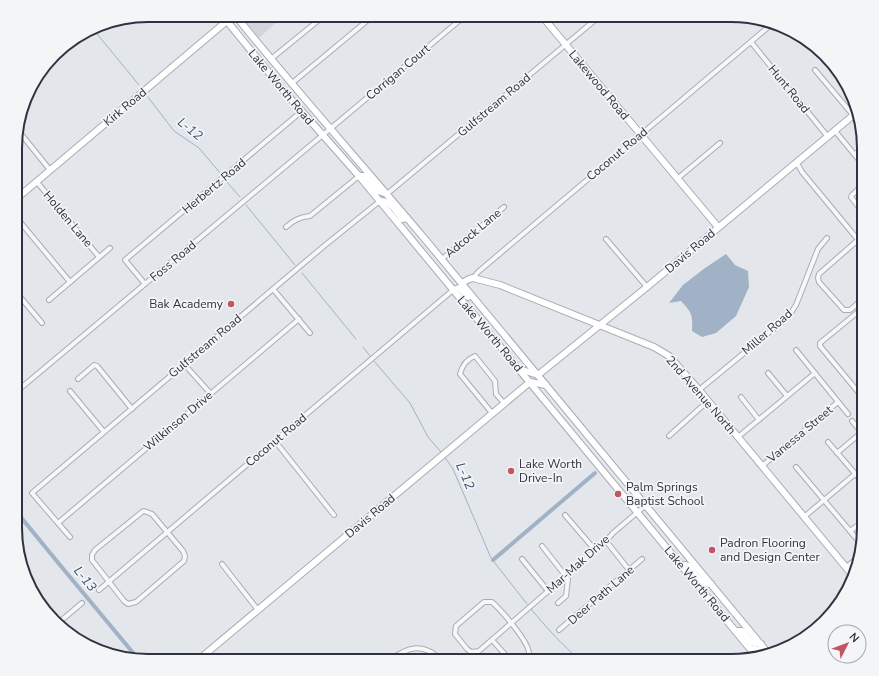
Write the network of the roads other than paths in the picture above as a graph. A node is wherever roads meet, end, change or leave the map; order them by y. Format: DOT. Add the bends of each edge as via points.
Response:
graph roads {
  1 [pos="226,22"];
  2 [pos="228,22"];
  3 [pos="240,22"];
  4 [pos="316,22"];
  5 [pos="366,22"];
  6 [pos="458,22"];
  7 [pos="547,22"];
  8 [pos="593,22"];
  9 [pos="768,28"];
  10 [pos="751,42"];
  11 [pos="566,45"];
  12 [pos="271,59"];
  13 [pos="815,70"];
  14 [pos="292,84"];
  15 [pos="850,109"];
  16 [pos="302,111"];
  17 [pos="853,116"];
  18 [pos="330,128"];
  19 [pos="835,131"];
  20 [pos="322,134"];
  21 [pos="640,134"];
  22 [pos="23,136"];
  23 [pos="828,136"];
  24 [pos="720,143"];
  25 [pos="855,154"];
  26 [pos="857,157"];
  27 [pos="795,163"];
  28 [pos="50,170"];
  29 [pos="359,176"];
  30 [pos="677,179"];
  31 [pos="37,182"];
  32 [pos="857,190"];
  33 [pos="22,194"];
  34 [pos="387,194"];
  35 [pos="380,201"];
  36 [pos="857,205"];
  37 [pos="504,207"];
  38 [pos="408,218"];
  39 [pos="22,224"];
  40 [pos="286,227"];
  41 [pos="718,228"];
  42 [pos="827,238"];
  43 [pos="606,239"];
  44 [pos="857,239"];
  45 [pos="857,241"];
  46 [pos="110,248"];
  47 [pos="99,257"];
  48 [pos="442,259"];
  49 [pos="435,268"];
  50 [pos="473,278"];
  51 [pos="70,282"];
  52 [pos="462,283"];
  53 [pos="145,284"];
  54 [pos="647,287"];
  55 [pos="273,289"];
  56 [pos="454,290"];
  57 [pos="22,299"];
  58 [pos="49,300"];
  59 [pos="857,304"];
  60 [pos="482,308"];
  61 [pos="857,313"];
  62 [pos="299,319"];
  63 [pos="42,323"];
  64 [pos="600,325"];
  65 [pos="310,333"];
  66 [pos="796,350"];
  67 [pos="184,364"];
  68 [pos="519,369"];
  69 [pos="768,372"];
  70 [pos="815,373"];
  71 [pos="538,375"];
  72 [pos="78,379"];
  73 [pos="530,382"];
  74 [pos="546,384"];
  75 [pos="22,387"];
  76 [pos="699,390"];
  77 [pos="70,391"];
  78 [pos="857,391"];
  79 [pos="211,394"];
  80 [pos="787,396"];
  81 [pos="741,397"];
  82 [pos="708,401"];
  83 [pos="838,402"];
  84 [pos="504,403"];
  85 [pos="132,408"];
  86 [pos="492,413"];
  87 [pos="848,414"];
  88 [pos="759,420"];
  89 [pos="852,421"];
  90 [pos="857,427"];
  91 [pos="104,432"];
  92 [pos="669,436"];
  93 [pos="738,437"];
  94 [pos="857,438"];
  95 [pos="275,441"];
  96 [pos="828,442"];
  97 [pos="837,453"];
  98 [pos="762,466"];
  99 [pos="796,467"];
  100 [pos="855,474"];
  101 [pos="824,500"];
  102 [pos="646,505"];
  103 [pos="637,512"];
  104 [pos="334,515"];
  105 [pos="564,515"];
  106 [pos="804,517"];
  107 [pos="58,523"];
  108 [pos="857,526"];
  109 [pos="850,531"];
  110 [pos="167,532"];
  111 [pos="70,537"];
  112 [pos="857,539"];
  113 [pos="606,541"];
  114 [pos="542,546"];
  115 [pos="595,550"];
  116 [pos="522,559"];
  117 [pos="642,559"];
  118 [pos="852,562"];
  119 [pos="222,564"];
  120 [pos="683,566"];
  121 [pos="846,567"];
  122 [pos="629,570"];
  123 [pos="849,571"];
  124 [pos="566,575"];
  125 [pos="109,582"];
  126 [pos="711,584"];
  127 [pos="99,590"];
  128 [pos="548,591"];
  129 [pos="82,603"];
  130 [pos="558,603"];
  131 [pos="258,610"];
  132 [pos="62,620"];
  133 [pos="511,623"];
  134 [pos="559,630"];
  135 [pos="736,631"];
  136 [pos="492,640"];
  137 [pos="760,644"];
  138 [pos="750,648"];
  139 [pos="764,649"];
  140 [pos="760,651"];
  141 [pos="753,652"];
  142 [pos="205,654"];
  143 [pos="399,654"];
  144 [pos="434,654"];
  145 [pos="505,654"];
  146 [pos="529,654"];
  1 -- 28 [label="street, Kirk Road"];
  2 -- 16 [label="street, Lake Worth Road"];
  3 -- 12 [label="street, Lake Worth Road"];
  4 -- 12 [label="street"];
  5 -- 14 [label="street"];
  6 -- 18 [label="street, Corrigan Court"];
  7 -- 11 [label="street, Lakewood Road"];
  8 -- 11 [label="street, Gulfstream Road"];
  9 -- 10 [label="street, Coconut Road"];
  10 -- 21 [label="street, Coconut Road"];
  10 -- 23 [label="street, Hunt Road"];
  11 -- 21 [label="street, Lakewood Road"];
  11 -- 34 [label="street, Gulfstream Road"];
  12 -- 14 [label="street, Lake Worth Road"];
  13 -- 15 [label="street"];
  14 -- 18 [label="street, Lake Worth Road"];
  16 -- 20 [label="street, Lake Worth Road"];
  16 -- 53 [label="street, Herbertz Road" via="125,260"];
  17 -- 19 [label="street, Davis Road"];
  18 -- 20 [label="street, Foss Road"];
  18 -- 34 [label="street, Lake Worth Road"];
  19 -- 23 [label="street, Davis Road"];
  19 -- 25 [label="street"];
  20 -- 29 [label="street, Lake Worth Road"];
  20 -- 53 [label="street, Foss Road"];
  21 -- 30 [label="street, Lakewood Road"];
  21 -- 50 [label="street, Coconut Road"];
  22 -- 28 [label="street"];
  23 -- 27 [label="street, Davis Road"];
  24 -- 30 [label="street"];
  25 -- 26 [label="street"];
  27 -- 41 [label="street, Davis Road"];
  27 -- 44 [label="street" via="797,169"];
  28 -- 31 [label="street, Kirk Road"];
  29 -- 34 [label="street" via="365,176 378,191"];
  29 -- 35 [label="street, Lake Worth Road"];
  29 -- 40 [label="street" via="310,216 295,219"];
  30 -- 41 [label="street, Lakewood Road"];
  31 -- 33 [label="street, Kirk Road"];
  31 -- 47 [label="street, Holden Lane"];
  32 -- 36 [label="street" via="851,197"];
  34 -- 38 [label="street, Lake Worth Road"];
  35 -- 38 [label="street" via="389,202 402,218"];
  35 -- 49 [label="street, Lake Worth Road"];
  35 -- 55 [label="street, Gulfstream Road"];
  37 -- 48 [label="street, Adcock Lane"];
  38 -- 48 [label="street, Lake Worth Road"];
  39 -- 51 [label="street"];
  41 -- 54 [label="street, Davis Road"];
  42 -- 76 [label="street, Miller Road" via="818,249 796,305 789,316"];
  43 -- 54 [label="street"];
  45 -- 59 [label="street" via="819,274 818,278 844,310 850,310"];
  46 -- 47 [label="street"];
  47 -- 51 [label="street"];
  48 -- 52 [label="street, Lake Worth Road"];
  49 -- 52 [label="street" via="443,271 454,283"];
  49 -- 56 [label="street, Lake Worth Road"];
  50 -- 52 [label="street, Coconut Road"];
  50 -- 64 [label="street, 2nd Avenue North" via="500,285"];
  51 -- 58 [label="street"];
  52 -- 60 [label="street, Lake Worth Road"];
  53 -- 75 [label="street, Foss Road"];
  54 -- 64 [label="street, Davis Road"];
  55 -- 62 [label="street"];
  55 -- 67 [label="street, Gulfstream Road"];
  56 -- 60 [label="street" via="461,289 472,302"];
  56 -- 68 [label="street, Lake Worth Road"];
  56 -- 95 [label="street, Coconut Road"];
  57 -- 63 [label="street"];
  60 -- 71 [label="street, Lake Worth Road"];
  61 -- 78 [label="street" via="820,343"];
  62 -- 65 [label="street"];
  62 -- 79 [label="street, Wilkinson Drive"];
  64 -- 71 [label="street, Davis Road"];
  64 -- 76 [label="street, 2nd Avenue North" via="662,351"];
  66 -- 70 [label="street"];
  67 -- 79 [label="street"];
  67 -- 85 [label="street, Gulfstream Road"];
  68 -- 71 [label="street"];
  68 -- 73 [label="street, Lake Worth Road"];
  69 -- 80 [label="street"];
  70 -- 80 [label="street"];
  70 -- 83 [label="street"];
  71 -- 74 [label="street, Lake Worth Road"];
  72 -- 85 [label="street" via="94,365 97,366"];
  73 -- 74 [label="street"];
  73 -- 84 [label="street, Davis Road"];
  73 -- 103 [label="street, Lake Worth Road"];
  74 -- 102 [label="street, Lake Worth Road"];
  76 -- 82 [label="street, 2nd Avenue North"];
  77 -- 91 [label="street"];
  79 -- 107 [label="street, Wilkinson Drive"];
  80 -- 88 [label="street"];
  81 -- 88 [label="street"];
  82 -- 92 [label="street"];
  82 -- 93 [label="street, 2nd Avenue North"];
  83 -- 87 [label="street"];
  83 -- 98 [label="street, Vanessa Street"];
  84 -- 86 [label="street, Davis Road"];
  84 -- 86 [label="street" via="496,394 495,381 475,356 469,358 460,374"];
  85 -- 91 [label="street, Gulfstream Road"];
  86 -- 131 [label="street, Davis Road"];
  88 -- 93 [label="street"];
  89 -- 90 [label="street"];
  91 -- 107 [label="street, Gulfstream Road" via="32,493"];
  93 -- 98 [label="street, 2nd Avenue North"];
  94 -- 97 [label="street"];
  95 -- 104 [label="street"];
  95 -- 110 [label="street, Coconut Road"];
  96 -- 97 [label="street"];
  97 -- 100 [label="street"];
  98 -- 106 [label="street, 2nd Avenue North"];
  99 -- 101 [label="street"];
  100 -- 101 [label="street"];
  101 -- 106 [label="street"];
  101 -- 109 [label="street"];
  102 -- 103 [label="street, Mar-Mak Drive"];
  102 -- 126 [label="street, Lake Worth Road"];
  103 -- 113 [label="street, Mar-Mak Drive"];
  103 -- 120 [label="street, Lake Worth Road"];
  105 -- 115 [label="street"];
  106 -- 121 [label="street, 2nd Avenue North"];
  107 -- 111 [label="street"];
  108 -- 109 [label="street"];
  109 -- 112 [label="street"];
  110 -- 125 [label="street, Coconut Road"];
  110 -- 125 [label="street" via="152,514 142,512 94,550 92,560"];
  110 -- 125 [label="street" via="183,551 184,562 131,604 124,601"];
  113 -- 115 [label="street, Mar-Mak Drive"];
  113 -- 122 [label="street"];
  114 -- 124 [label="street"];
  115 -- 124 [label="street, Mar-Mak Drive"];
  116 -- 128 [label="street"];
  117 -- 122 [label="street, Deer Path Lane"];
  118 -- 121 [label="street"];
  119 -- 131 [label="street"];
  120 -- 126 [label="street" via="689,566 706,585"];
  120 -- 135 [label="street, Lake Worth Road"];
  121 -- 123 [label="street, 2nd Avenue North"];
  122 -- 134 [label="street, Deer Path Lane"];
  124 -- 128 [label="street, Mar-Mak Drive"];
  124 -- 130 [label="street" via="566,596"];
  125 -- 127 [label="street, Coconut Road"];
  126 -- 137 [label="street, Lake Worth Road"];
  128 -- 133 [label="street, Mar-Mak Drive"];
  129 -- 132 [label="street"];
  131 -- 142 [label="street, Davis Road"];
  133 -- 136 [label="street, Mar-Mak Drive"];
  133 -- 136 [label="street, Mar-Mak Drive" via="489,601 484,602 456,626 455,634 469,651 477,652"];
  133 -- 146 [label="street" via="529,648"];
  135 -- 137 [label="street" via="742,631 751,642"];
  135 -- 138 [label="street, Lake Worth Road"];
  136 -- 145 [label="street"];
  137 -- 139 [label="street, Lake Worth Road"];
  138 -- 140 [label="street"];
  138 -- 141 [label="street, Lake Worth Road"];
  143 -- 144 [label="street" via="414,648 429,650"];
}
